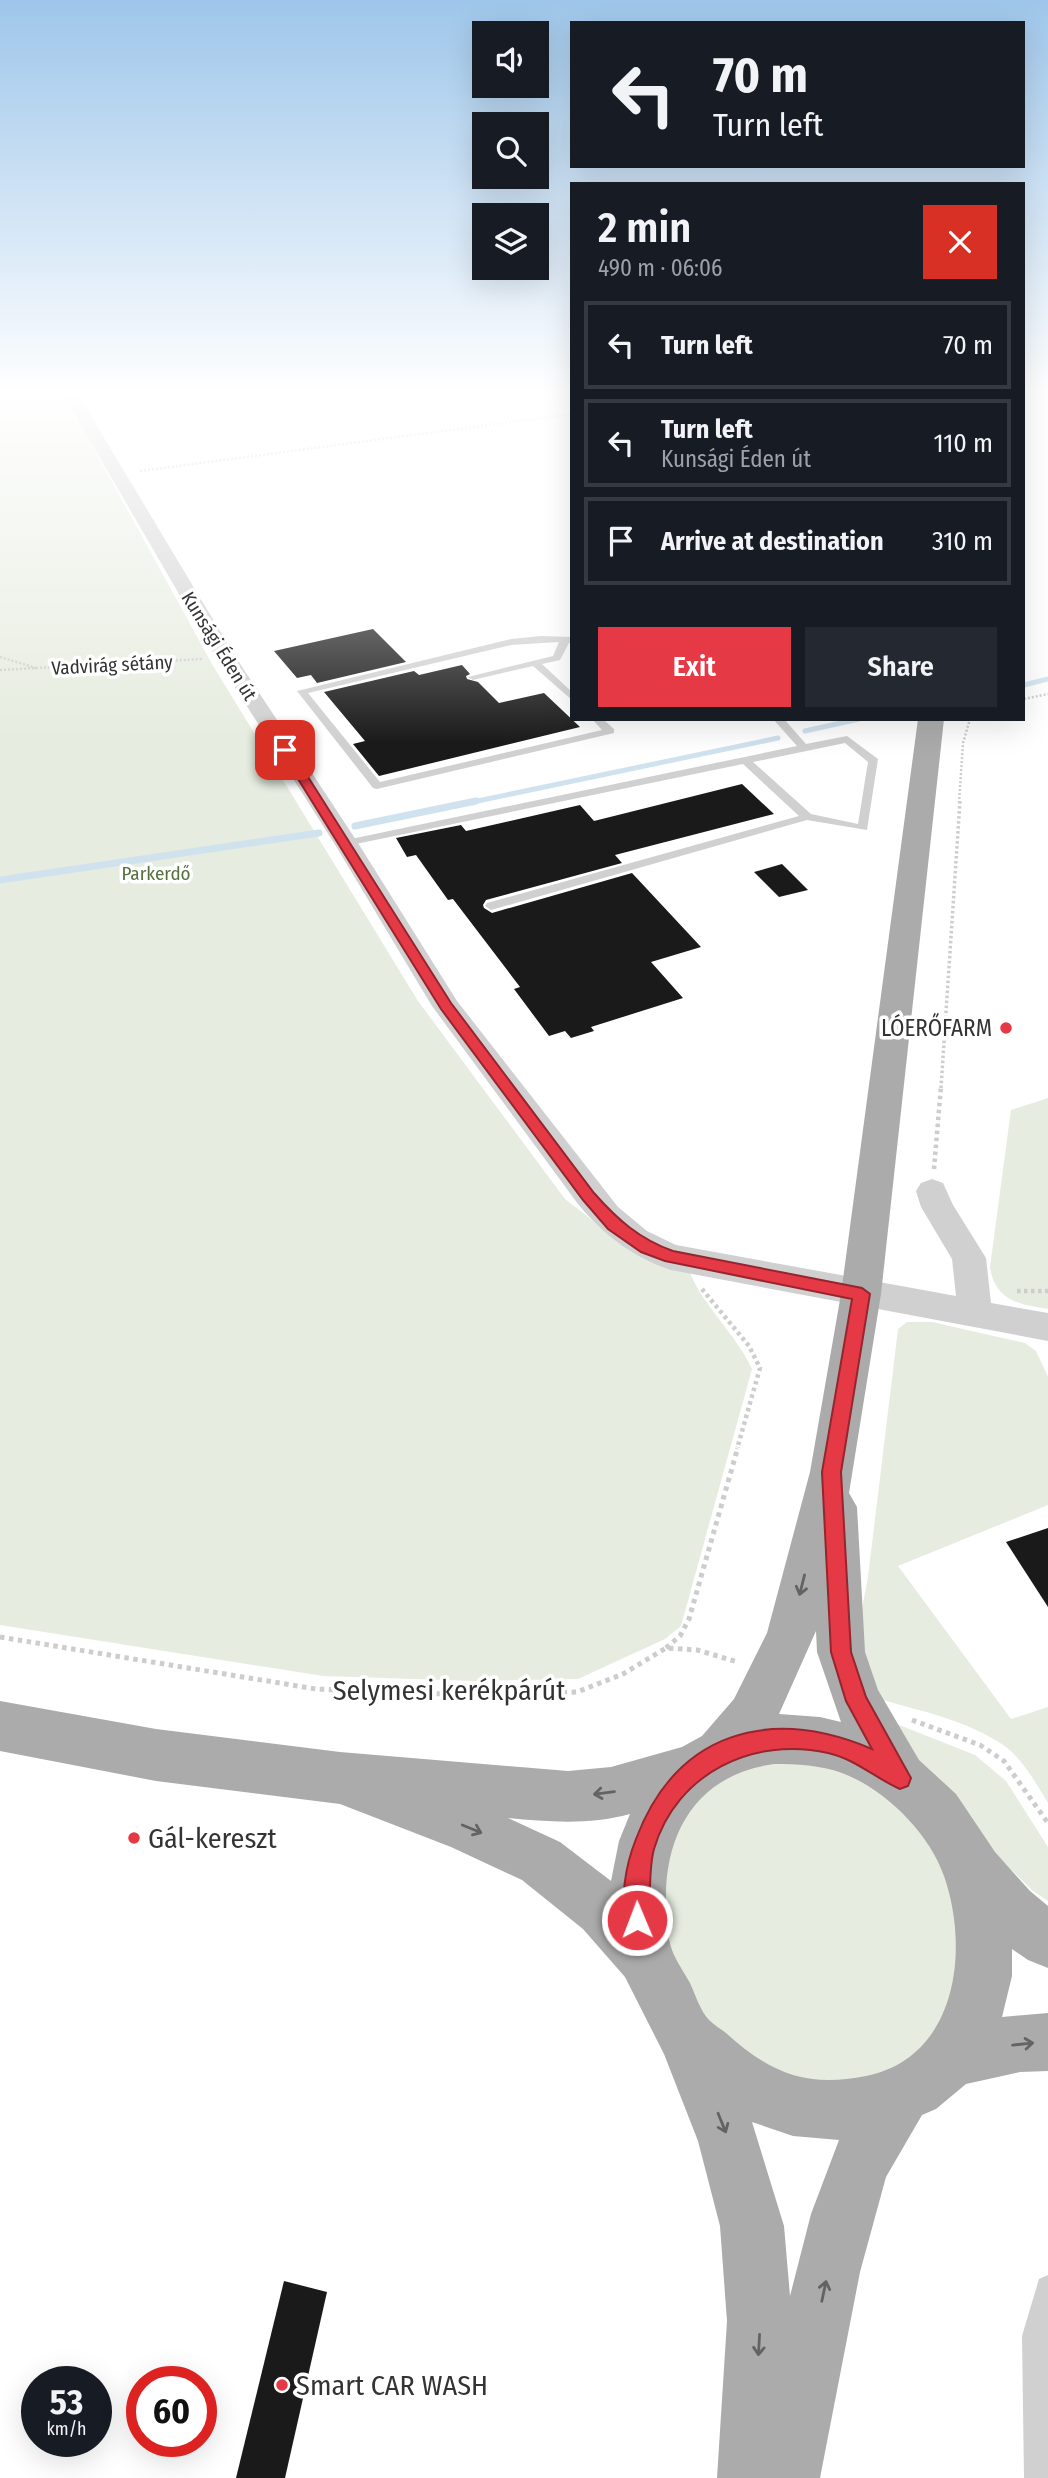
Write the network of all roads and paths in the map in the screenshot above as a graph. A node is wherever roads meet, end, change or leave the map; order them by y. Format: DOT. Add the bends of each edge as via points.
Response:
graph roads {
  1 [pos="138,512"];
  2 [pos="569,640"];
  3 [pos="225,656"];
  4 [pos="0,657"];
  5 [pos="535,663"];
  6 [pos="41,669"];
  7 [pos="0,670"];
  8 [pos="473,677"];
  9 [pos="1048,694"];
  10 [pos="570,695"];
  11 [pos="1025,699"];
  12 [pos="599,721"];
  13 [pos="780,721"];
  14 [pos="931,721"];
  15 [pos="969,721"];
  16 [pos="804,748"];
  17 [pos="746,761"];
  18 [pos="807,817"];
  19 [pos="346,843"];
  20 [pos="491,906"];
  21 [pos="932,1191"];
  22 [pos="695,1262"];
  23 [pos="862,1294"];
  24 [pos="975,1314"];
  25 [pos="1046,1332"];
  26 [pos="832,1472"];
  27 [pos="0,1637"];
  28 [pos="666,1648"];
  29 [pos="772,1675"];
  30 [pos="857,1701"];
  31 [pos="0,1726"];
  32 [pos="708,1761"];
  33 [pos="900,1778"];
  34 [pos="340,1779"];
  35 [pos="1048,1823"];
  36 [pos="966,1858"];
  37 [pos="1048,1940"];
  38 [pos="645,1957"];
  39 [pos="687,2037"];
  40 [pos="1048,2042"];
  41 [pos="950,2058"];
  42 [pos="899,2098"];
  43 [pos="1048,2288"];
  44 [pos="1036,2336"];
  45 [pos="752,2478"];
  46 [pos="785,2478"];
  47 [pos="1027,2478"];
  48 [pos="1038,2478"];
  1 -- 3 [label="street, Kunsági Éden út"];
  2 -- 5 [label="lane" via="557,658"];
  2 -- 12 [label="lane" via="512,642 302,691 377,786 610,731"];
  3 -- 6 [label="path, Vadvirág sétány"];
  3 -- 19 [label="street, Kunsági Éden út"];
  4 -- 6 [label="path"];
  5 -- 8 [label="lane"];
  5 -- 10 [label="lane"];
  6 -- 7 [label="path, Vadvirág sétány"];
  9 -- 11 [label="path"];
  13 -- 16 [label="lane"];
  14 -- 23 [label="main road"];
  15 -- 21 [label="path" via="963,743"];
  16 -- 17 [label="lane"];
  16 -- 18 [label="lane" via="847,738 874,761 863,828"];
  17 -- 18 [label="lane"];
  17 -- 19 [label="lane"];
  18 -- 20 [label="lane"];
  19 -- 22 [label="street, Kunsági Éden út" via="446,1006 613,1225 647,1248"];
  21 -- 24 [label="street" via="969,1258"];
  22 -- 23 [label="street, Kunsági Éden út"];
  22 -- 28 [label="path, Selymesi kerékpárút" via="698,1284 750,1346 760,1368 689,1619 680,1636"];
  23 -- 24 [label="street, Kunsági Éden út"];
  23 -- 26 [label="main road"];
  24 -- 25 [label="street, Kunsági Éden út"];
  26 -- 29 [label="main road, one-way" via="790,1637"];
  26 -- 30 [label="main road" via="841,1652"];
  27 -- 28 [label="path, Selymesi kerékpárút" via="316,1689 471,1695 577,1692 623,1674"];
  28 -- 29 [label="path" via="697,1650"];
  29 -- 32 [label="main road" via="752,1716"];
  30 -- 33 [label="main road"];
  30 -- 35 [label="path" via="980,1745 1004,1761"];
  31 -- 34 [label="main road" via="156,1755"];
  32 -- 33 [label="main road" via="768,1740 792,1738 829,1743 866,1757"];
  32 -- 34 [label="main road, one-way" via="611,1793 568,1797"];
  32 -- 38 [label="main road" via="672,1792 654,1819 642,1850 637,1920"];
  33 -- 36 [label="main road" via="937,1814"];
  34 -- 38 [label="main road, one-way" via="463,1825 541,1861 603,1909"];
  36 -- 37 [label="main road" via="1012,1913"];
  36 -- 41 [label="main road" via="982,1909 984,1983 972,2023"];
  38 -- 39 [label="main road"];
  39 -- 42 [label="main road" via="723,2071 765,2096 810,2109 857,2110"];
  39 -- 45 [label="main road, one-way" via="729,2141 752,2226 760,2321"];
  41 -- 40 [label="main road, one-way" via="1020,2043"];
  41 -- 42 [label="main road"];
  46 -- 42 [label="main road, one-way" via="843,2214 860,2163"];
  43 -- 44 [label="lane"];
  44 -- 47 [label="lane"];
  44 -- 48 [label="lane"];
}
